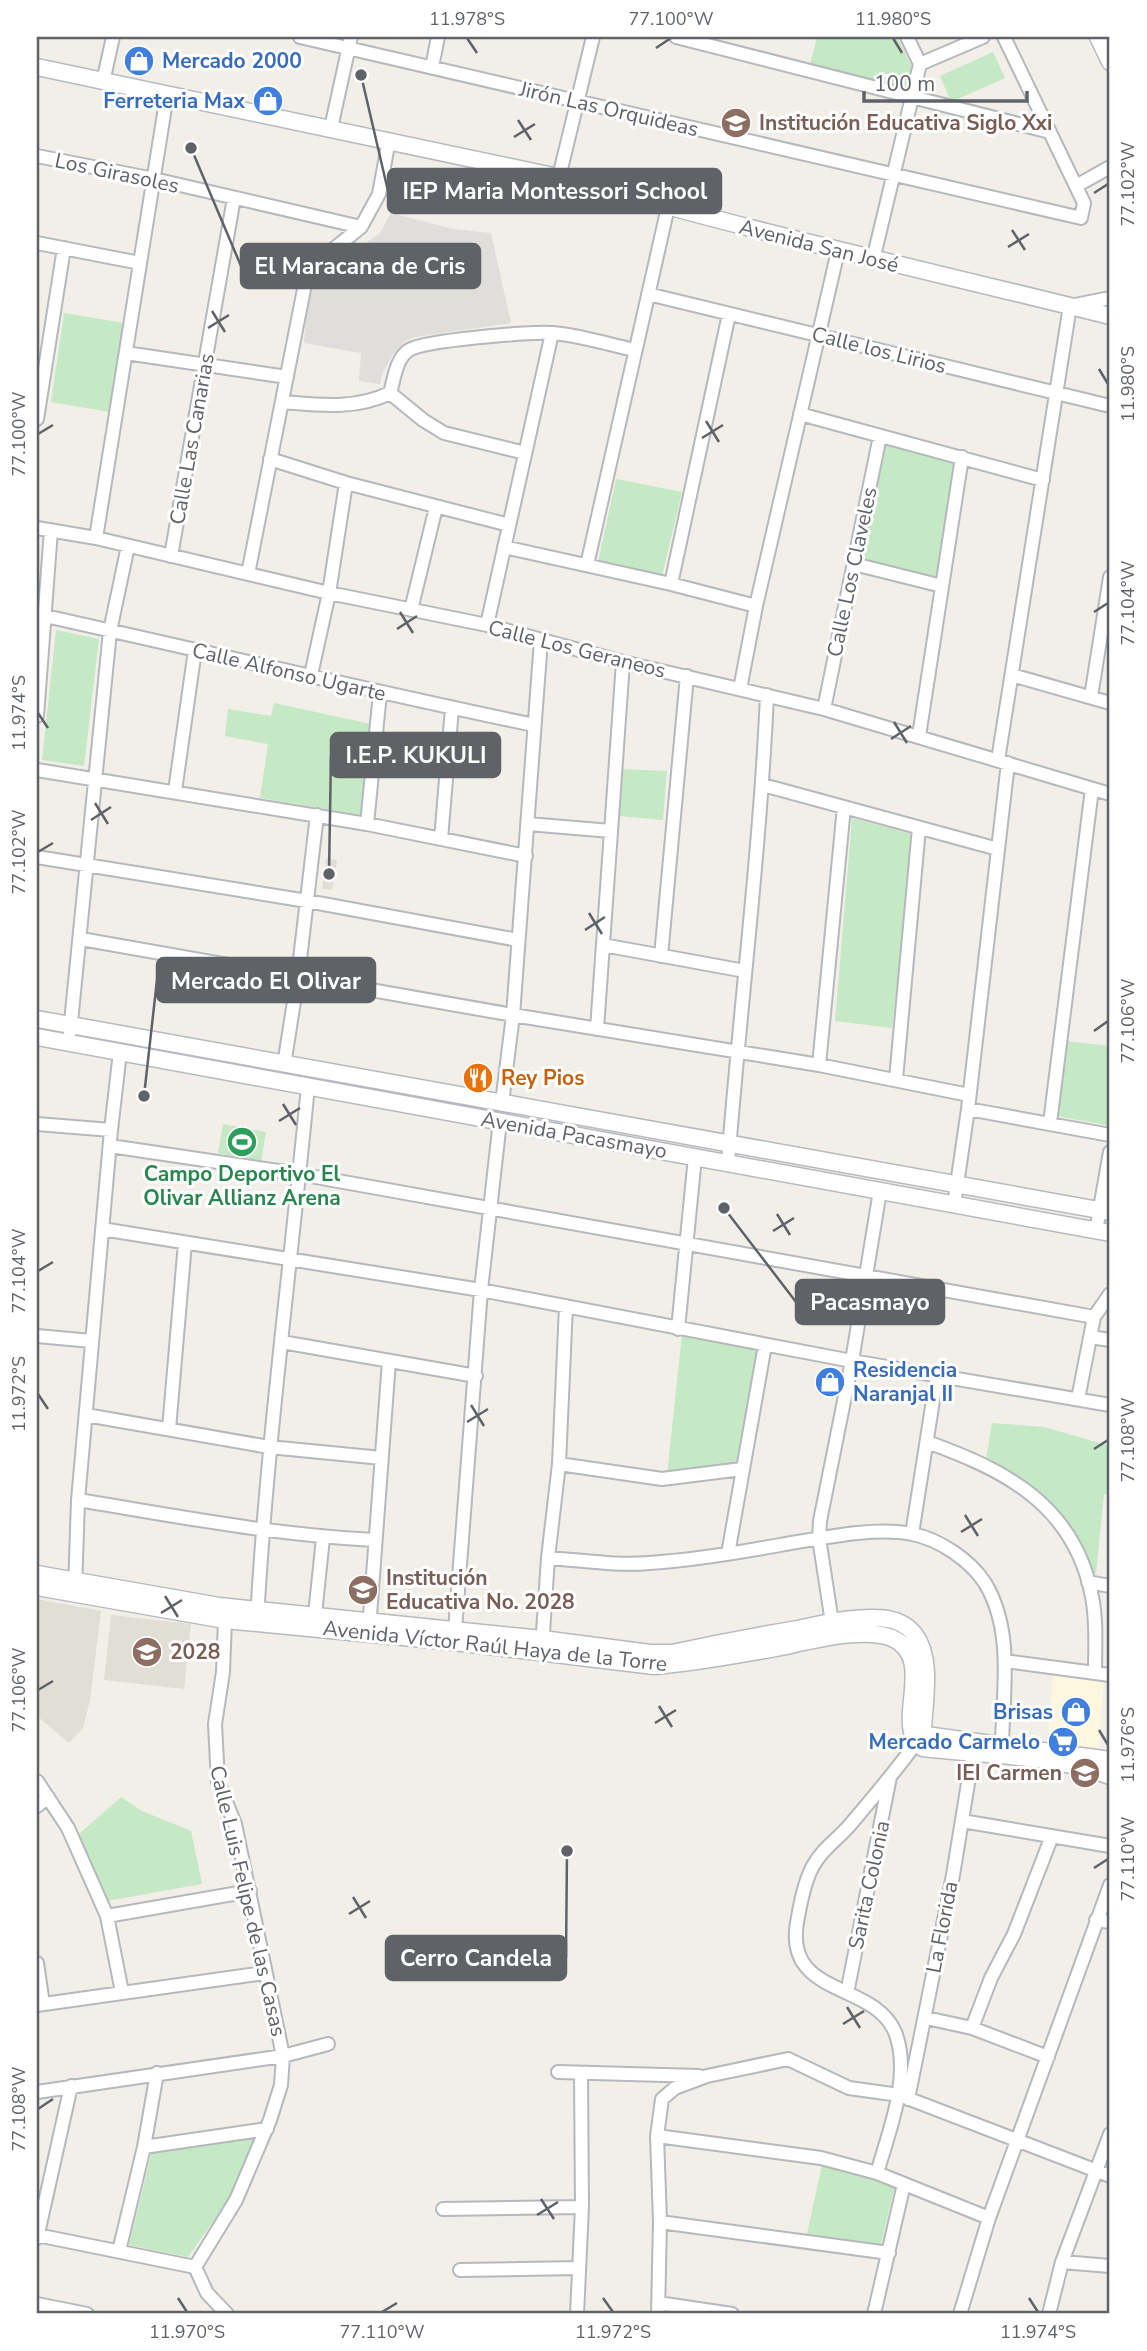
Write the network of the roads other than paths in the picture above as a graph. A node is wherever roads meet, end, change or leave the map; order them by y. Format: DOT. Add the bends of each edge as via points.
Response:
graph roads {
  1 [pos="113,37"];
  2 [pos="300,37"];
  3 [pos="438,37"];
  4 [pos="593,37"];
  5 [pos="678,37"];
  6 [pos="907,37"];
  7 [pos="983,37"];
  8 [pos="1004,37"];
  9 [pos="1098,37"];
  10 [pos="350,42"];
  11 [pos="1110,62"];
  12 [pos="920,64"];
  13 [pos="37,67"];
  14 [pos="432,67"];
  15 [pos="103,82"];
  16 [pos="167,95"];
  17 [pos="911,97"];
  18 [pos="577,101"];
  19 [pos="331,128"];
  20 [pos="1050,132"];
  21 [pos="389,140"];
  22 [pos="37,156"];
  23 [pos="1110,167"];
  24 [pos="892,174"];
  25 [pos="559,177"];
  26 [pos="154,179"];
  27 [pos="1076,186"];
  28 [pos="234,198"];
  29 [pos="668,207"];
  30 [pos="361,227"];
  31 [pos="37,243"];
  32 [pos="64,248"];
  33 [pos="838,251"];
  34 [pos="873,260"];
  35 [pos="140,263"];
  36 [pos="648,295"];
  37 [pos="1110,298"];
  38 [pos="1070,306"];
  39 [pos="730,314"];
  40 [pos="1110,316"];
  41 [pos="552,333"];
  42 [pos="818,334"];
  43 [pos="635,350"];
  44 [pos="126,353"];
  45 [pos="205,366"];
  46 [pos="287,377"];
  47 [pos="390,393"];
  48 [pos="1056,393"];
  49 [pos="282,402"];
  50 [pos="1110,406"];
  51 [pos="800,414"];
  52 [pos="37,419"];
  53 [pos="880,436"];
  54 [pos="525,453"];
  55 [pos="961,457"];
  56 [pos="270,459"];
  57 [pos="1043,480"];
  58 [pos="346,483"];
  59 [pos="436,507"];
  60 [pos="509,525"];
  61 [pos="37,527"];
  62 [pos="51,530"];
  63 [pos="96,538"];
  64 [pos="128,546"];
  65 [pos="504,547"];
  66 [pos="172,556"];
  67 [pos="854,564"];
  68 [pos="587,565"];
  69 [pos="248,574"];
  70 [pos="1110,577"];
  71 [pos="671,584"];
  72 [pos="942,586"];
  73 [pos="329,593"];
  74 [pos="756,606"];
  75 [pos="411,610"];
  76 [pos="1108,611"];
  77 [pos="45,616"];
  78 [pos="486,625"];
  79 [pos="110,631"];
  80 [pos="541,640"];
  81 [pos="195,650"];
  82 [pos="623,662"];
  83 [pos="311,675"];
  84 [pos="1012,675"];
  85 [pos="687,676"];
  86 [pos="740,689"];
  87 [pos="380,693"];
  88 [pos="767,695"];
  89 [pos="1091,697"];
  90 [pos="1110,703"];
  91 [pos="452,708"];
  92 [pos="824,709"];
  93 [pos="37,716"];
  94 [pos="534,725"];
  95 [pos="919,736"];
  96 [pos="1003,761"];
  97 [pos="37,770"];
  98 [pos="95,779"];
  99 [pos="763,785"];
  100 [pos="1092,789"];
  101 [pos="176,791"];
  102 [pos="1110,794"];
  103 [pos="844,807"];
  104 [pos="317,815"];
  105 [pos="367,824"];
  106 [pos="528,824"];
  107 [pos="919,828"];
  108 [pos="611,831"];
  109 [pos="441,839"];
  110 [pos="998,849"];
  111 [pos="526,856"];
  112 [pos="37,857"];
  113 [pos="87,866"];
  114 [pos="307,901"];
  115 [pos="81,939"];
  116 [pos="519,940"];
  117 [pos="603,945"];
  118 [pos="662,956"];
  119 [pos="745,971"];
  120 [pos="298,976"];
  121 [pos="513,1015"];
  122 [pos="37,1019"];
  123 [pos="71,1025"];
  124 [pos="597,1029"];
  125 [pos="37,1037"];
  126 [pos="69,1042"];
  127 [pos="120,1052"];
  128 [pos="736,1052"];
  129 [pos="284,1065"];
  130 [pos="819,1065"];
  131 [pos="896,1079"];
  132 [pos="308,1086"];
  133 [pos="969,1095"];
  134 [pos="502,1103"];
  135 [pos="968,1109"];
  136 [pos="500,1121"];
  137 [pos="1050,1123"];
  138 [pos="37,1124"];
  139 [pos="111,1130"];
  140 [pos="1110,1135"];
  141 [pos="730,1143"];
  142 [pos="110,1146"];
  143 [pos="1110,1152"];
  144 [pos="695,1157"];
  145 [pos="728,1163"];
  146 [pos="299,1174"];
  147 [pos="957,1182"];
  148 [pos="880,1191"];
  149 [pos="954,1205"];
  150 [pos="489,1207"];
  151 [pos="1105,1211"];
  152 [pos="102,1229"];
  153 [pos="1103,1232"];
  154 [pos="185,1242"];
  155 [pos="687,1243"];
  156 [pos="291,1260"];
  157 [pos="867,1276"];
  158 [pos="481,1290"];
  159 [pos="1110,1294"];
  160 [pos="566,1306"];
  161 [pos="1094,1317"];
  162 [pos="678,1329"];
  163 [pos="37,1336"];
  164 [pos="1090,1337"];
  165 [pos="1110,1340"];
  166 [pos="92,1342"];
  167 [pos="282,1342"];
  168 [pos="765,1345"];
  169 [pos="389,1361"];
  170 [pos="852,1361"];
  171 [pos="476,1376"];
  172 [pos="937,1376"];
  173 [pos="1078,1399"];
  174 [pos="1110,1405"];
  175 [pos="86,1415"];
  176 [pos="169,1429"];
  177 [pos="927,1442"];
  178 [pos="269,1447"];
  179 [pos="382,1458"];
  180 [pos="559,1464"];
  181 [pos="742,1469"];
  182 [pos="78,1500"];
  183 [pos="261,1530"];
  184 [pos="912,1534"];
  185 [pos="323,1538"];
  186 [pos="819,1538"];
  187 [pos="374,1540"];
  188 [pos="728,1554"];
  189 [pos="548,1558"];
  190 [pos="37,1574"];
  191 [pos="1088,1582"];
  192 [pos="1110,1586"];
  193 [pos="37,1587"];
  194 [pos="75,1587"];
  195 [pos="257,1615"];
  196 [pos="225,1620"];
  197 [pos="314,1621"];
  198 [pos="369,1627"];
  199 [pos="455,1630"];
  200 [pos="833,1630"];
  201 [pos="542,1646"];
  202 [pos="1005,1661"];
  203 [pos="1095,1672"];
  204 [pos="1110,1675"];
  205 [pos="916,1743"];
  206 [pos="1002,1744"];
  207 [pos="973,1754"];
  208 [pos="1110,1760"];
  209 [pos="1110,1776"];
  210 [pos="891,1777"];
  211 [pos="37,1781"];
  212 [pos="48,1797"];
  213 [pos="37,1807"];
  214 [pos="962,1821"];
  215 [pos="1052,1836"];
  216 [pos="1110,1846"];
  217 [pos="1110,1885"];
  218 [pos="250,1891"];
  219 [pos="107,1916"];
  220 [pos="1096,1920"];
  221 [pos="1110,1922"];
  222 [pos="37,1963"];
  223 [pos="264,1973"];
  224 [pos="122,1992"];
  225 [pos="847,1993"];
  226 [pos="40,2005"];
  227 [pos="926,2018"];
  228 [pos="972,2028"];
  229 [pos="328,2044"];
  230 [pos="282,2056"];
  231 [pos="1048,2057"];
  232 [pos="558,2072"];
  233 [pos="157,2073"];
  234 [pos="581,2074"];
  235 [pos="706,2076"];
  236 [pos="71,2086"];
  237 [pos="37,2092"];
  238 [pos="903,2097"];
  239 [pos="267,2129"];
  240 [pos="1110,2134"];
  241 [pos="657,2136"];
  242 [pos="1017,2140"];
  243 [pos="144,2147"];
  244 [pos="1097,2172"];
  245 [pos="877,2173"];
  246 [pos="1110,2176"];
  247 [pos="904,2185"];
  248 [pos="582,2207"];
  249 [pos="443,2208"];
  250 [pos="989,2218"];
  251 [pos="660,2222"];
  252 [pos="37,2236"];
  253 [pos="119,2252"];
  254 [pos="889,2253"];
  255 [pos="1062,2262"];
  256 [pos="1110,2266"];
  257 [pos="195,2267"];
  258 [pos="578,2268"];
  259 [pos="460,2270"];
  260 [pos="37,2304"];
  261 [pos="658,2309"];
  262 [pos="88,2314"];
  263 [pos="227,2314"];
  264 [pos="577,2314"];
  265 [pos="732,2314"];
  266 [pos="874,2314"];
  267 [pos="960,2314"];
  268 [pos="1049,2314"];
  1 -- 15 [label="street"];
  2 -- 10 [label="street, Jirón Las Orquideas"];
  3 -- 14 [label="street"];
  4 -- 18 [label="street"];
  5 -- 17 [label="street"];
  6 -- 12 [label="street"];
  7 -- 12 [label="street"];
  8 -- 20 [label="street"];
  9 -- 11 [label="street"];
  10 -- 14 [label="street, Jirón Las Orquideas"];
  10 -- 19 [label="street"];
  12 -- 17 [label="street"];
  13 -- 15 [label="street, Avenida San José"];
  14 -- 18 [label="street, Jirón Las Orquideas"];
  15 -- 16 [label="street, Avenida San José"];
  16 -- 19 [label="street, Avenida San José"];
  16 -- 26 [label="street"];
  17 -- 20 [label="street"];
  17 -- 24 [label="street"];
  18 -- 24 [label="street, Jirón Las Orquideas"];
  18 -- 25 [label="street"];
  19 -- 21 [label="street, Avenida San José"];
  20 -- 27 [label="street"];
  21 -- 25 [label="street, Avenida San José"];
  21 -- 30 [label="street" via="379,194"];
  22 -- 26 [label="street, Los Girasoles"];
  23 -- 27 [label="street"];
  24 -- 27 [label="street, Jirón Las Orquideas" via="1081,218 1084,203"];
  24 -- 34 [label="street"];
  25 -- 29 [label="street, Avenida San José"];
  26 -- 28 [label="street, Los Girasoles"];
  26 -- 35 [label="street"];
  28 -- 30 [label="street, Los Girasoles"];
  28 -- 45 [label="street, Calle Las Canarias"];
  29 -- 33 [label="street, Avenida San José"];
  29 -- 36 [label="street"];
  30 -- 46 [label="street" via="320,260 304,284"];
  31 -- 32 [label="street"];
  32 -- 35 [label="street"];
  32 -- 52 [label="street"];
  33 -- 34 [label="street, Avenida San José"];
  33 -- 42 [label="street"];
  34 -- 38 [label="street, Avenida San José"];
  35 -- 44 [label="street"];
  36 -- 39 [label="street, Calle los Lirios"];
  36 -- 43 [label="street"];
  37 -- 38 [label="street"];
  38 -- 40 [label="street, Avenida San José"];
  38 -- 48 [label="street"];
  39 -- 42 [label="street, Calle los Lirios"];
  39 -- 71 [label="street"];
  41 -- 43 [label="street"];
  41 -- 47 [label="street" via="421,345 400,358"];
  41 -- 54 [label="street"];
  42 -- 48 [label="street, Calle los Lirios"];
  42 -- 51 [label="street"];
  43 -- 68 [label="street"];
  44 -- 45 [label="street"];
  44 -- 63 [label="street"];
  45 -- 46 [label="street"];
  45 -- 66 [label="street, Calle Las Canarias"];
  46 -- 49 [label="street"];
  47 -- 49 [label="street" via="330,406"];
  47 -- 54 [label="street" via="444,433"];
  48 -- 50 [label="street, Calle los Lirios"];
  48 -- 57 [label="street"];
  49 -- 56 [label="street"];
  51 -- 53 [label="street"];
  51 -- 74 [label="street"];
  53 -- 55 [label="street"];
  53 -- 67 [label="street, Calle Los Claveles"];
  54 -- 60 [label="street"];
  55 -- 57 [label="street"];
  55 -- 72 [label="street"];
  56 -- 58 [label="street"];
  56 -- 69 [label="street"];
  57 -- 84 [label="street"];
  58 -- 59 [label="street"];
  58 -- 73 [label="street"];
  59 -- 60 [label="street"];
  59 -- 75 [label="street"];
  60 -- 65 [label="street"];
  61 -- 62 [label="street, Calle Los Geraneos"];
  62 -- 63 [label="street, Calle Los Geraneos"];
  62 -- 77 [label="street"];
  63 -- 64 [label="street, Calle Los Geraneos"];
  64 -- 66 [label="street, Calle Los Geraneos"];
  64 -- 79 [label="street"];
  65 -- 68 [label="street"];
  65 -- 78 [label="street"];
  66 -- 69 [label="street, Calle Los Geraneos"];
  67 -- 72 [label="street"];
  67 -- 92 [label="street, Calle Los Claveles"];
  68 -- 71 [label="street"];
  69 -- 73 [label="street, Calle Los Geraneos"];
  70 -- 76 [label="street"];
  71 -- 74 [label="street"];
  72 -- 95 [label="street"];
  73 -- 75 [label="street, Calle Los Geraneos"];
  73 -- 83 [label="street"];
  74 -- 86 [label="street"];
  75 -- 78 [label="street, Calle Los Geraneos"];
  76 -- 89 [label="street"];
  77 -- 79 [label="street, Calle Alfonso Ugarte"];
  77 -- 93 [label="street"];
  78 -- 80 [label="street, Calle Los Geraneos"];
  79 -- 81 [label="street, Calle Alfonso Ugarte"];
  79 -- 98 [label="street"];
  80 -- 82 [label="street, Calle Los Geraneos"];
  80 -- 94 [label="street"];
  81 -- 83 [label="street, Calle Alfonso Ugarte"];
  81 -- 101 [label="street"];
  82 -- 85 [label="street, Calle Los Geraneos"];
  82 -- 108 [label="street"];
  83 -- 87 [label="street, Calle Alfonso Ugarte"];
  84 -- 89 [label="street"];
  84 -- 96 [label="street"];
  85 -- 86 [label="street, Calle Los Geraneos"];
  85 -- 118 [label="street"];
  86 -- 88 [label="street, Calle Los Geraneos"];
  87 -- 91 [label="street, Calle Alfonso Ugarte"];
  87 -- 105 [label="street"];
  88 -- 92 [label="street, Calle Los Geraneos"];
  88 -- 99 [label="street"];
  89 -- 90 [label="street"];
  91 -- 94 [label="street, Calle Alfonso Ugarte"];
  91 -- 109 [label="street"];
  92 -- 95 [label="street, Calle Los Geraneos"];
  94 -- 106 [label="street"];
  95 -- 96 [label="street, Calle Los Geraneos"];
  96 -- 100 [label="street, Calle Los Geraneos"];
  96 -- 110 [label="street"];
  97 -- 98 [label="street"];
  98 -- 101 [label="street"];
  98 -- 113 [label="street"];
  99 -- 103 [label="street"];
  99 -- 119 [label="street"];
  100 -- 102 [label="street, Calle Los Geraneos"];
  100 -- 137 [label="street"];
  101 -- 104 [label="street"];
  103 -- 107 [label="street"];
  103 -- 130 [label="street"];
  104 -- 105 [label="street"];
  104 -- 114 [label="street"];
  105 -- 109 [label="street"];
  106 -- 108 [label="street"];
  106 -- 111 [label="street"];
  107 -- 110 [label="street"];
  107 -- 131 [label="street"];
  108 -- 117 [label="street"];
  109 -- 111 [label="street"];
  110 -- 133 [label="street"];
  111 -- 116 [label="street"];
  112 -- 113 [label="street"];
  113 -- 114 [label="street"];
  113 -- 115 [label="street"];
  114 -- 116 [label="street"];
  114 -- 120 [label="street"];
  115 -- 120 [label="street"];
  115 -- 123 [label="street"];
  116 -- 121 [label="street"];
  117 -- 118 [label="street"];
  117 -- 124 [label="street"];
  118 -- 119 [label="street"];
  119 -- 128 [label="street"];
  120 -- 121 [label="street"];
  120 -- 129 [label="street"];
  121 -- 124 [label="street"];
  121 -- 134 [label="street"];
  122 -- 123 [label="street, Avenida Pacasmayo"];
  123 -- 126 [label="street"];
  123 -- 129 [label="street, Avenida Pacasmayo"];
  124 -- 128 [label="street"];
  125 -- 126 [label="street, Avenida Pacasmayo"];
  126 -- 127 [label="street, Avenida Pacasmayo"];
  127 -- 132 [label="street, Avenida Pacasmayo"];
  127 -- 139 [label="street"];
  128 -- 130 [label="street"];
  128 -- 141 [label="street"];
  129 -- 134 [label="street, Avenida Pacasmayo"];
  130 -- 131 [label="street"];
  131 -- 133 [label="street"];
  132 -- 136 [label="street, Avenida Pacasmayo"];
  132 -- 146 [label="street"];
  133 -- 135 [label="street"];
  134 -- 141 [label="street, Avenida Pacasmayo"];
  135 -- 137 [label="street"];
  135 -- 147 [label="street"];
  136 -- 144 [label="street, Avenida Pacasmayo"];
  136 -- 150 [label="street"];
  137 -- 140 [label="street"];
  138 -- 139 [label="street"];
  139 -- 142 [label="street"];
  141 -- 145 [label="street"];
  141 -- 147 [label="street, Avenida Pacasmayo"];
  142 -- 146 [label="street"];
  142 -- 152 [label="street"];
  143 -- 151 [label="street"];
  144 -- 145 [label="street, Avenida Pacasmayo"];
  144 -- 155 [label="street"];
  145 -- 148 [label="street, Avenida Pacasmayo"];
  146 -- 150 [label="street"];
  146 -- 156 [label="street"];
  147 -- 149 [label="street"];
  147 -- 151 [label="street, Avenida Pacasmayo"];
  148 -- 149 [label="street, Avenida Pacasmayo"];
  148 -- 157 [label="street"];
  149 -- 153 [label="street, Avenida Pacasmayo"];
  150 -- 155 [label="street"];
  150 -- 158 [label="street"];
  151 -- 153 [label="street"];
  152 -- 154 [label="street"];
  152 -- 166 [label="street"];
  154 -- 156 [label="street"];
  154 -- 176 [label="street"];
  155 -- 157 [label="street"];
  155 -- 162 [label="street"];
  156 -- 158 [label="street"];
  156 -- 167 [label="street"];
  157 -- 161 [label="street"];
  157 -- 170 [label="street"];
  158 -- 160 [label="street"];
  158 -- 171 [label="street"];
  159 -- 161 [label="street"];
  160 -- 162 [label="street"];
  160 -- 180 [label="street"];
  161 -- 164 [label="street"];
  162 -- 168 [label="street"];
  163 -- 166 [label="street"];
  164 -- 165 [label="street"];
  164 -- 173 [label="street"];
  166 -- 175 [label="street"];
  167 -- 169 [label="street"];
  167 -- 178 [label="street"];
  168 -- 170 [label="street"];
  168 -- 181 [label="street"];
  169 -- 171 [label="street"];
  169 -- 179 [label="street"];
  170 -- 172 [label="street"];
  170 -- 186 [label="street"];
  171 -- 199 [label="street"];
  172 -- 173 [label="street"];
  172 -- 177 [label="street"];
  173 -- 174 [label="street"];
  175 -- 176 [label="street"];
  175 -- 182 [label="street"];
  176 -- 178 [label="street"];
  177 -- 184 [label="street"];
  177 -- 191 [label="street" via="1015,1481 1061,1524"];
  178 -- 179 [label="street"];
  178 -- 183 [label="street"];
  179 -- 187 [label="street"];
  180 -- 181 [label="street" via="662,1479"];
  180 -- 189 [label="street"];
  181 -- 188 [label="street"];
  182 -- 183 [label="street"];
  182 -- 194 [label="street"];
  183 -- 185 [label="street"];
  183 -- 195 [label="street"];
  184 -- 186 [label="street"];
  184 -- 202 [label="street" via="953,1552 985,1583 1002,1626"];
  185 -- 187 [label="street"];
  185 -- 197 [label="street"];
  186 -- 188 [label="street"];
  186 -- 200 [label="street"];
  187 -- 198 [label="street"];
  188 -- 189 [label="street" via="646,1563"];
  189 -- 201 [label="street"];
  190 -- 194 [label="street"];
  191 -- 192 [label="street"];
  191 -- 203 [label="street" via="1095,1624"];
  193 -- 194 [label="street"];
  194 -- 195 [label="street"];
  194 -- 196 [label="street"];
  195 -- 196 [label="street"];
  195 -- 197 [label="street"];
  196 -- 218 [label="street, Calle Luis Felipe de las Casas" via="215,1724 218,1782 235,1824"];
  197 -- 198 [label="street"];
  198 -- 199 [label="street"];
  198 -- 201 [label="street, Avenida Víctor Raúl Haya de la Torre"];
  199 -- 201 [label="street"];
  200 -- 201 [label="street, Avenida Víctor Raúl Haya de la Torre" via="685,1664 654,1666"];
  200 -- 205 [label="street, Avenida Víctor Raúl Haya de la Torre" via="885,1636 904,1646 912,1662 911,1733"];
  200 -- 206 [label="street, Avenida Víctor Raúl Haya de la Torre" via="876,1618 903,1625 916,1636 925,1660 926,1735"];
  202 -- 203 [label="street"];
  202 -- 206 [label="street"];
  203 -- 204 [label="street"];
  205 -- 207 [label="street" via="923,1748"];
  205 -- 210 [label="street"];
  206 -- 208 [label="street, Avenida Víctor Raúl Haya de la Torre"];
  207 -- 209 [label="street" via="1021,1758"];
  207 -- 214 [label="street, La Florida"];
  210 -- 225 [label="street, Sarita Colonia"];
  210 -- 225 [label="street" via="813,1866 796,1922 797,1955 825,1983"];
  211 -- 212 [label="street"];
  212 -- 213 [label="street"];
  212 -- 219 [label="street" via="68,1828"];
  214 -- 215 [label="street"];
  214 -- 227 [label="street, La Florida"];
  215 -- 216 [label="street"];
  215 -- 228 [label="street"];
  217 -- 220 [label="street"];
  218 -- 219 [label="street"];
  218 -- 223 [label="street, Calle Luis Felipe de las Casas"];
  219 -- 224 [label="street"];
  220 -- 221 [label="street"];
  220 -- 231 [label="street"];
  222 -- 226 [label="street"];
  223 -- 224 [label="street"];
  223 -- 230 [label="street, Calle Luis Felipe de las Casas"];
  224 -- 226 [label="street"];
  225 -- 238 [label="street" via="877,2011 894,2029"];
  227 -- 228 [label="street"];
  227 -- 238 [label="street, La Florida"];
  228 -- 231 [label="street"];
  229 -- 230 [label="street"];
  230 -- 233 [label="street"];
  230 -- 239 [label="street, Calle Luis Felipe de las Casas" via="281,2085"];
  231 -- 242 [label="street"];
  232 -- 234 [label="street"];
  233 -- 236 [label="street"];
  233 -- 243 [label="street"];
  234 -- 235 [label="street"];
  234 -- 248 [label="street"];
  235 -- 238 [label="street" via="788,2059 849,2088"];
  235 -- 241 [label="street" via="675,2088 662,2099"];
  236 -- 237 [label="street"];
  236 -- 252 [label="street"];
  238 -- 242 [label="street"];
  238 -- 245 [label="street"];
  239 -- 243 [label="street"];
  239 -- 257 [label="street, Calle Luis Felipe de las Casas" via="236,2200"];
  240 -- 244 [label="street"];
  241 -- 245 [label="street" via="821,2158"];
  241 -- 251 [label="street"];
  242 -- 244 [label="street"];
  242 -- 250 [label="street"];
  243 -- 253 [label="street"];
  244 -- 246 [label="street"];
  244 -- 255 [label="street"];
  245 -- 247 [label="street"];
  247 -- 250 [label="street"];
  247 -- 254 [label="street"];
  248 -- 249 [label="street"];
  248 -- 258 [label="street"];
  250 -- 267 [label="street"];
  251 -- 254 [label="street"];
  251 -- 261 [label="street"];
  252 -- 253 [label="street"];
  253 -- 257 [label="street"];
  254 -- 266 [label="street"];
  255 -- 256 [label="street"];
  255 -- 268 [label="street"];
  257 -- 263 [label="street" via="207,2293"];
  258 -- 259 [label="street"];
  258 -- 264 [label="street"];
  260 -- 262 [label="street"];
  261 -- 265 [label="street"];
}
